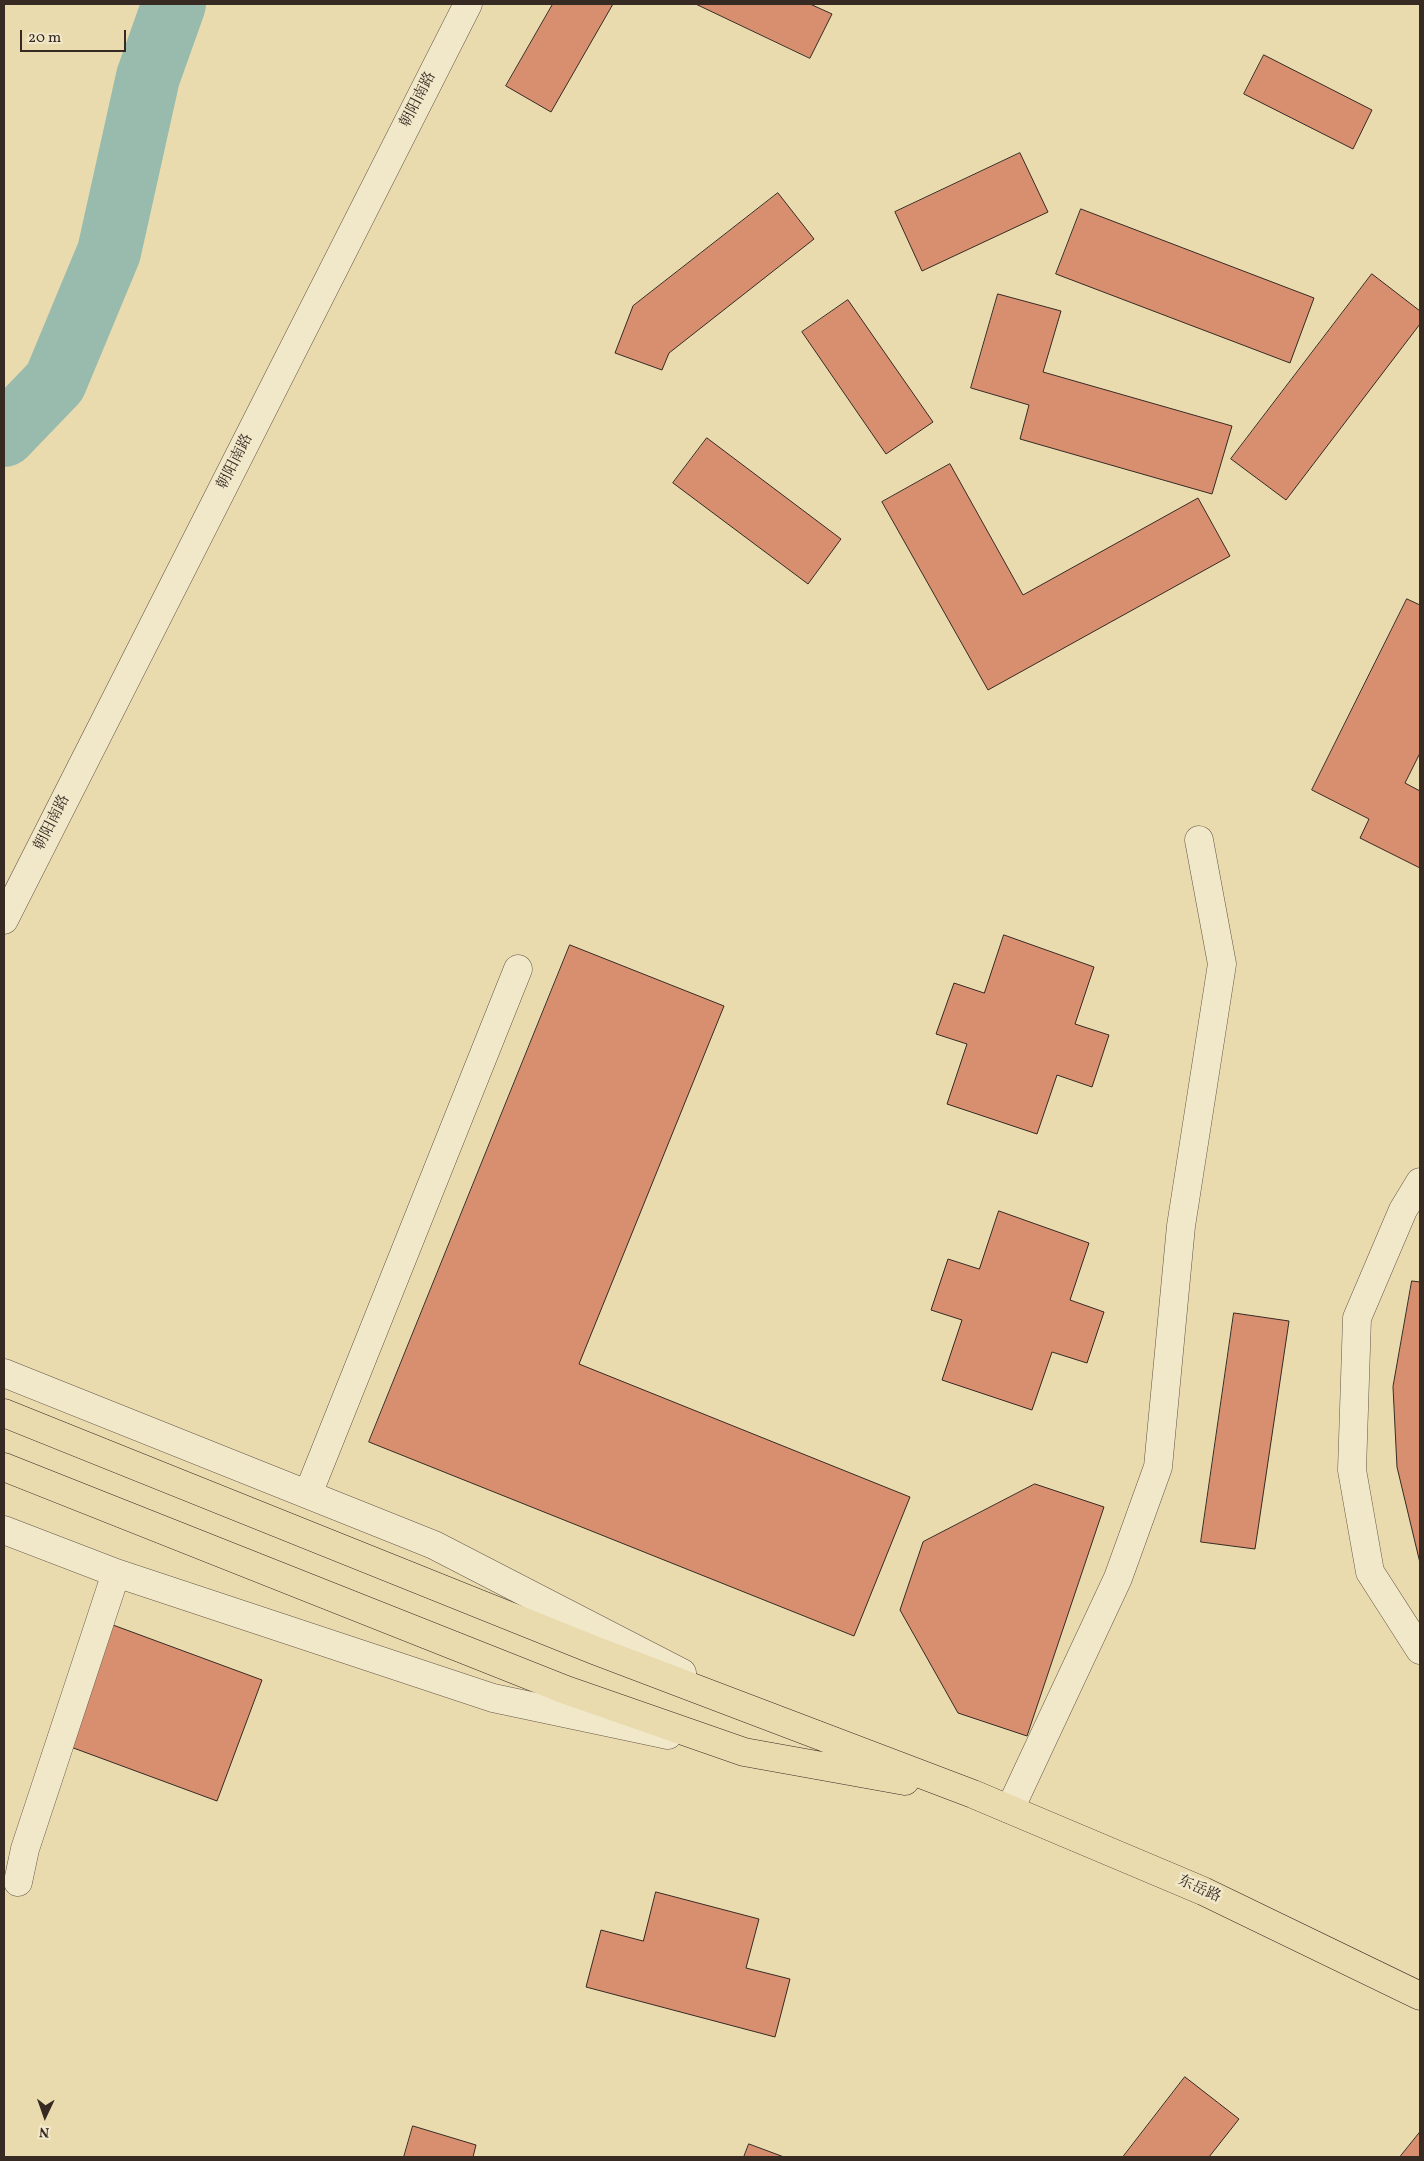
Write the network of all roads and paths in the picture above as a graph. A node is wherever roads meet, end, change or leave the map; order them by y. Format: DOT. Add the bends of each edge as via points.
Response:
graph roads {
  1 [pos="468,4"];
  2 [pos="1199,840"];
  3 [pos="4,920"];
  4 [pos="518,969"];
  5 [pos="1420,1182"];
  6 [pos="4,1373"];
  7 [pos="4,1413"];
  8 [pos="4,1467"];
  9 [pos="308,1494"];
  10 [pos="4,1530"];
  11 [pos="116,1573"];
  12 [pos="1420,1650"];
  13 [pos="754,1711"];
  14 [pos="744,1752"];
  15 [pos="973,1794"];
  16 [pos="1010,1809"];
  17 [pos="18,1882"];
  18 [pos="1420,1996"];
  1 -- 3 [label="street, 朝阳南路"];
  2 -- 16 [label="street" via="1222,964 1181,1226 1158,1467 1118,1578"];
  4 -- 9 [label="street"];
  5 -- 12 [label="street" via="1402,1210 1357,1318 1352,1470 1370,1572"];
  6 -- 9 [label="street"];
  7 -- 13 [label="main road"];
  8 -- 14 [label="main road" via="566,1690"];
  9 -- 13 [label="street" via="434,1545"];
  10 -- 11 [label="street"];
  11 -- 14 [label="street" via="493,1698"];
  11 -- 17 [label="street" via="25,1849"];
  13 -- 15 [label="main road"];
  14 -- 15 [label="main road"];
  15 -- 16 [label="main road, 东岳路"];
  16 -- 18 [label="main road, 东岳路" via="1203,1891"];
}
